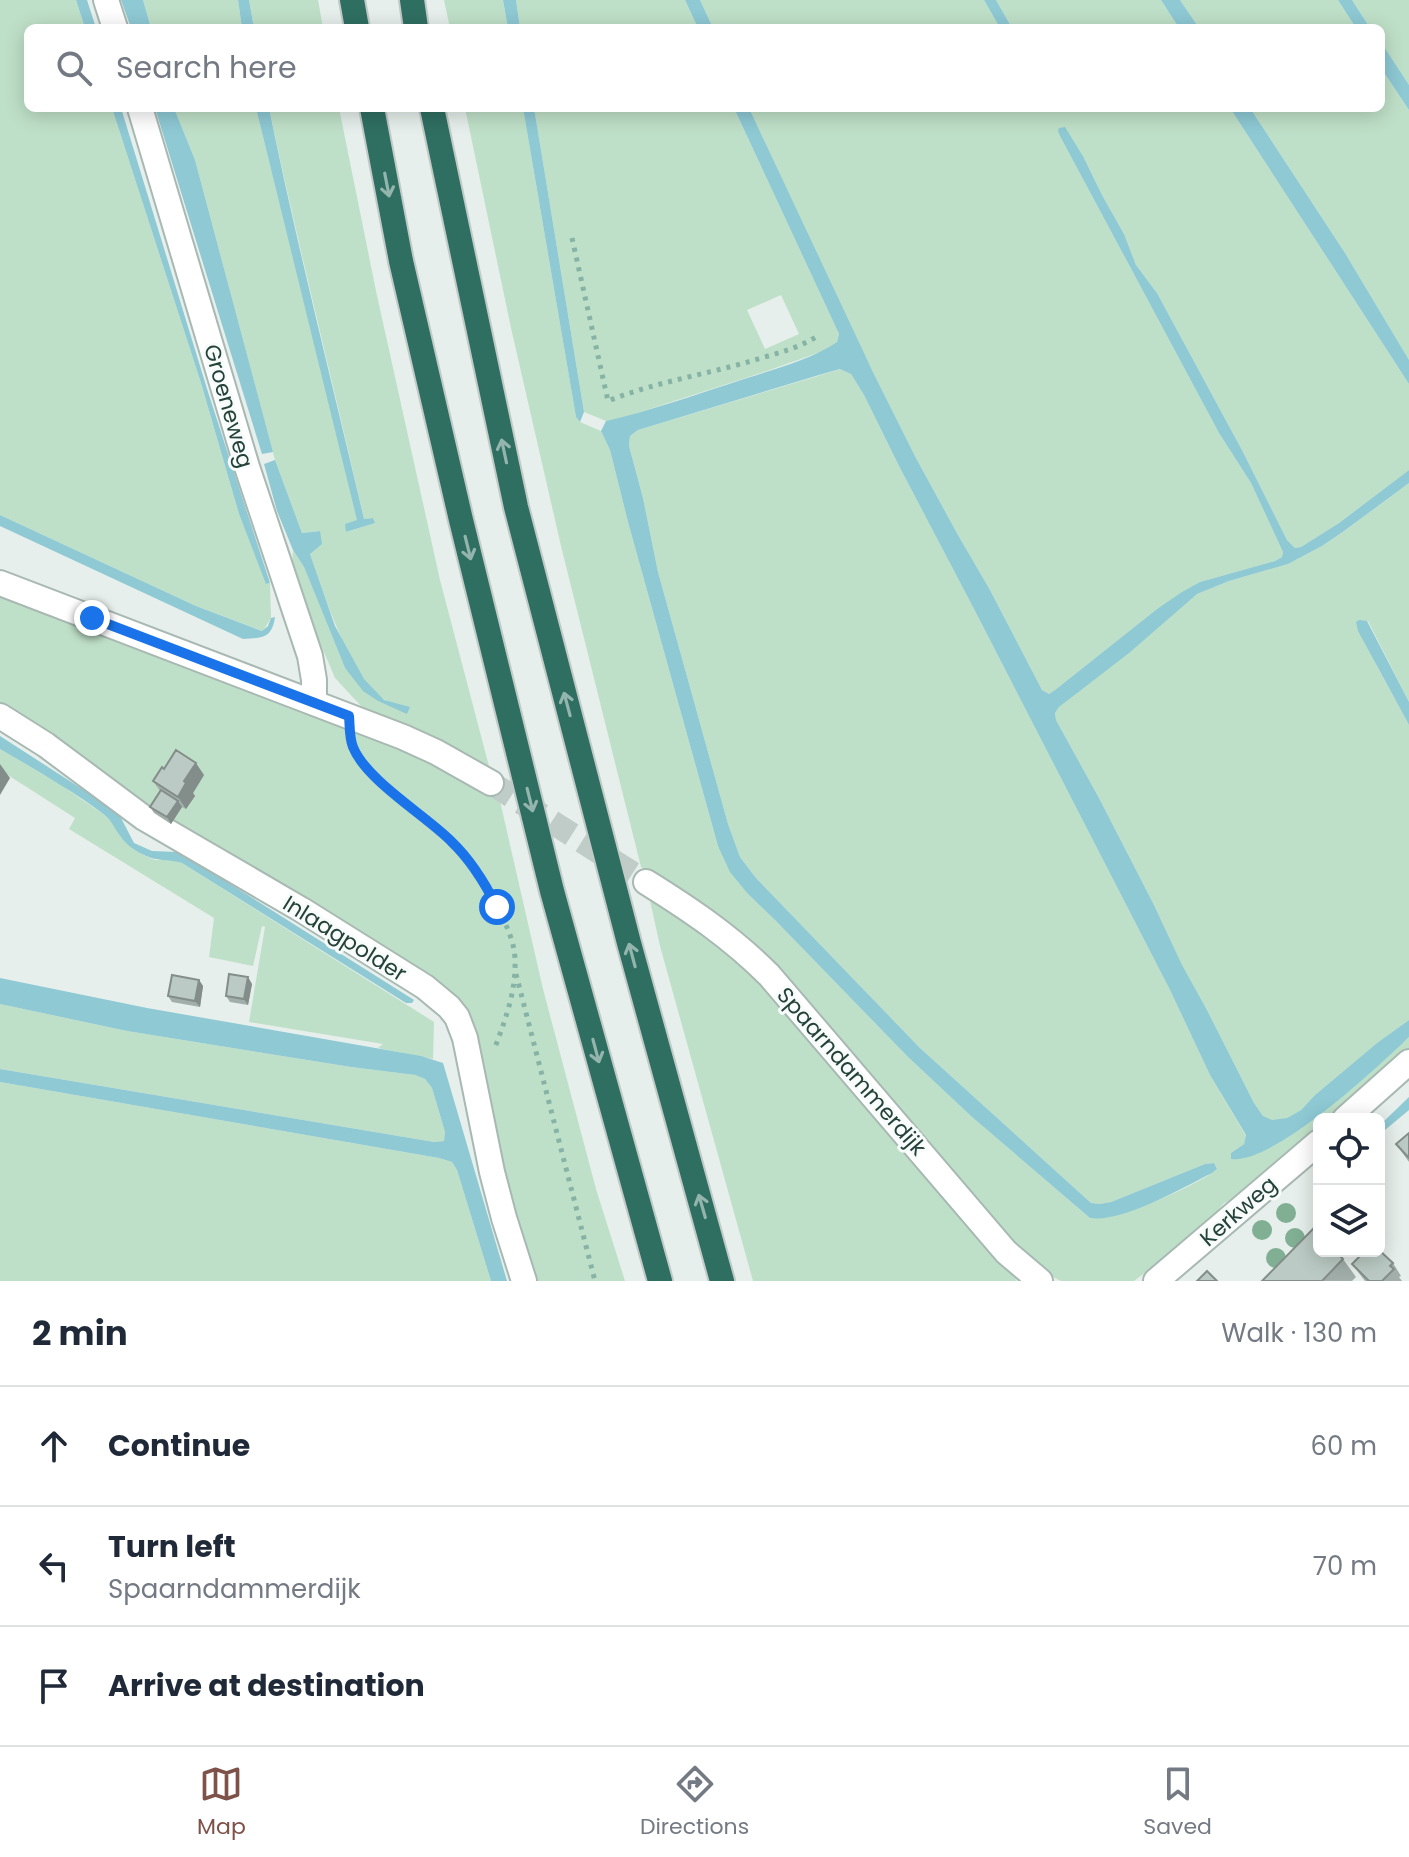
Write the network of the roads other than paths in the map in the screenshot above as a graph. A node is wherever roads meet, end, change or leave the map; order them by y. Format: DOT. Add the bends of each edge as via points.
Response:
graph roads {
  1 [pos="106,0"];
  2 [pos="352,0"];
  3 [pos="412,0"];
  4 [pos="114,24"];
  5 [pos="356,24"];
  6 [pos="415,24"];
  7 [pos="141,112"];
  8 [pos="373,112"];
  9 [pos="433,112"];
  10 [pos="0,583"];
  11 [pos="314,703"];
  12 [pos="0,716"];
  13 [pos="491,783"];
  14 [pos="646,882"];
  15 [pos="1409,1062"];
  16 [pos="1352,1113"];
  17 [pos="1313,1147"];
  18 [pos="524,1281"];
  19 [pos="660,1281"];
  20 [pos="722,1281"];
  21 [pos="1040,1281"];
  22 [pos="1156,1281"];
  1 -- 4 [label="street"];
  2 -- 5 [label="highway"];
  3 -- 6 [label="highway"];
  7 -- 11 [label="street, Groeneweg" via="247,467 310,656"];
  8 -- 19 [label="highway, one-way" via="401,261 552,891"];
  20 -- 9 [label="highway, one-way" via="516,507"];
  10 -- 11 [label="street"];
  11 -- 13 [label="street" via="436,752"];
  12 -- 18 [label="street, Inlaagpolder" via="144,818 302,910 449,1007 465,1038 492,1172"];
  14 -- 21 [label="street, Spaarndammerdijk" via="716,928 769,975 1006,1252"];
  15 -- 16 [label="street"];
  17 -- 22 [label="street, Kerkweg"];
}
